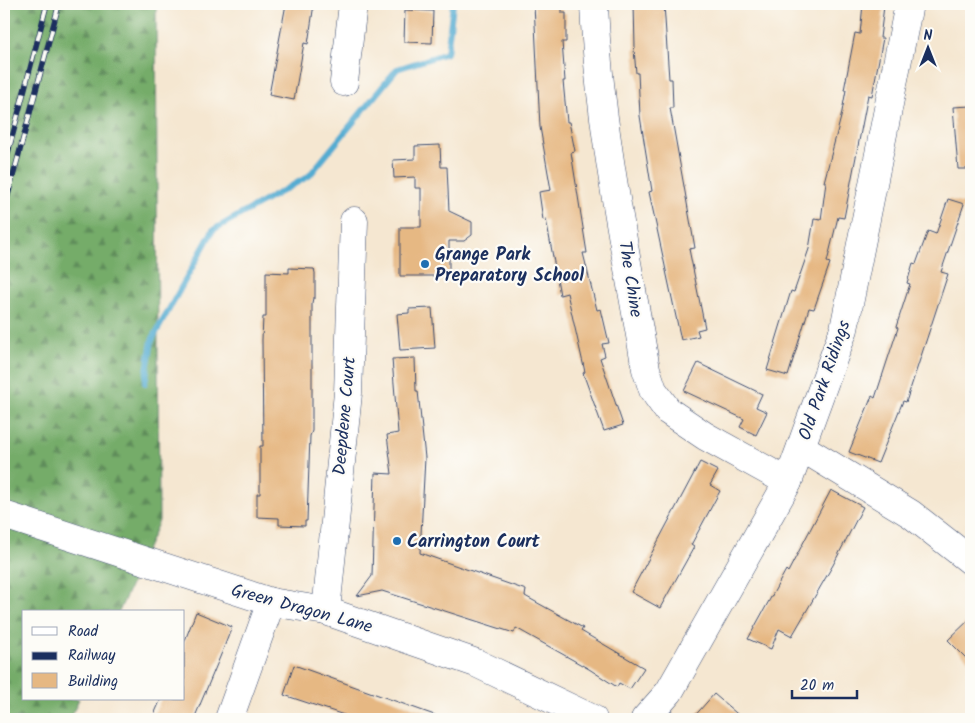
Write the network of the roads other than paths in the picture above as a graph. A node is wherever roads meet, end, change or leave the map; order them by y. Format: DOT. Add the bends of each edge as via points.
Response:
graph roads {
  1 [pos="353,4"];
  2 [pos="594,4"];
  3 [pos="908,4"];
  4 [pos="344,82"];
  5 [pos="354,220"];
  6 [pos="800,446"];
  7 [pos="788,482"];
  8 [pos="4,514"];
  9 [pos="971,561"];
  10 [pos="270,602"];
  11 [pos="326,611"];
  12 [pos="229,719"];
  13 [pos="593,719"];
  14 [pos="645,719"];
  1 -- 4 [label="street"];
  2 -- 7 [label="street, The Chine" via="596,55 605,126 646,369 653,390 668,411 705,436"];
  3 -- 6 [label="street, Old Park Ridings" via="844,329"];
  5 -- 11 [label="street, Deepdene Court" via="348,393"];
  6 -- 7 [label="street, Old Park Ridings"];
  6 -- 9 [label="street" via="911,514"];
  7 -- 14 [label="street, Old Park Ridings" via="669,692"];
  8 -- 10 [label="street, Green Dragon Lane"];
  10 -- 11 [label="street, Green Dragon Lane"];
  10 -- 12 [label="street"];
  11 -- 13 [label="street, Green Dragon Lane" via="476,663"];
}
